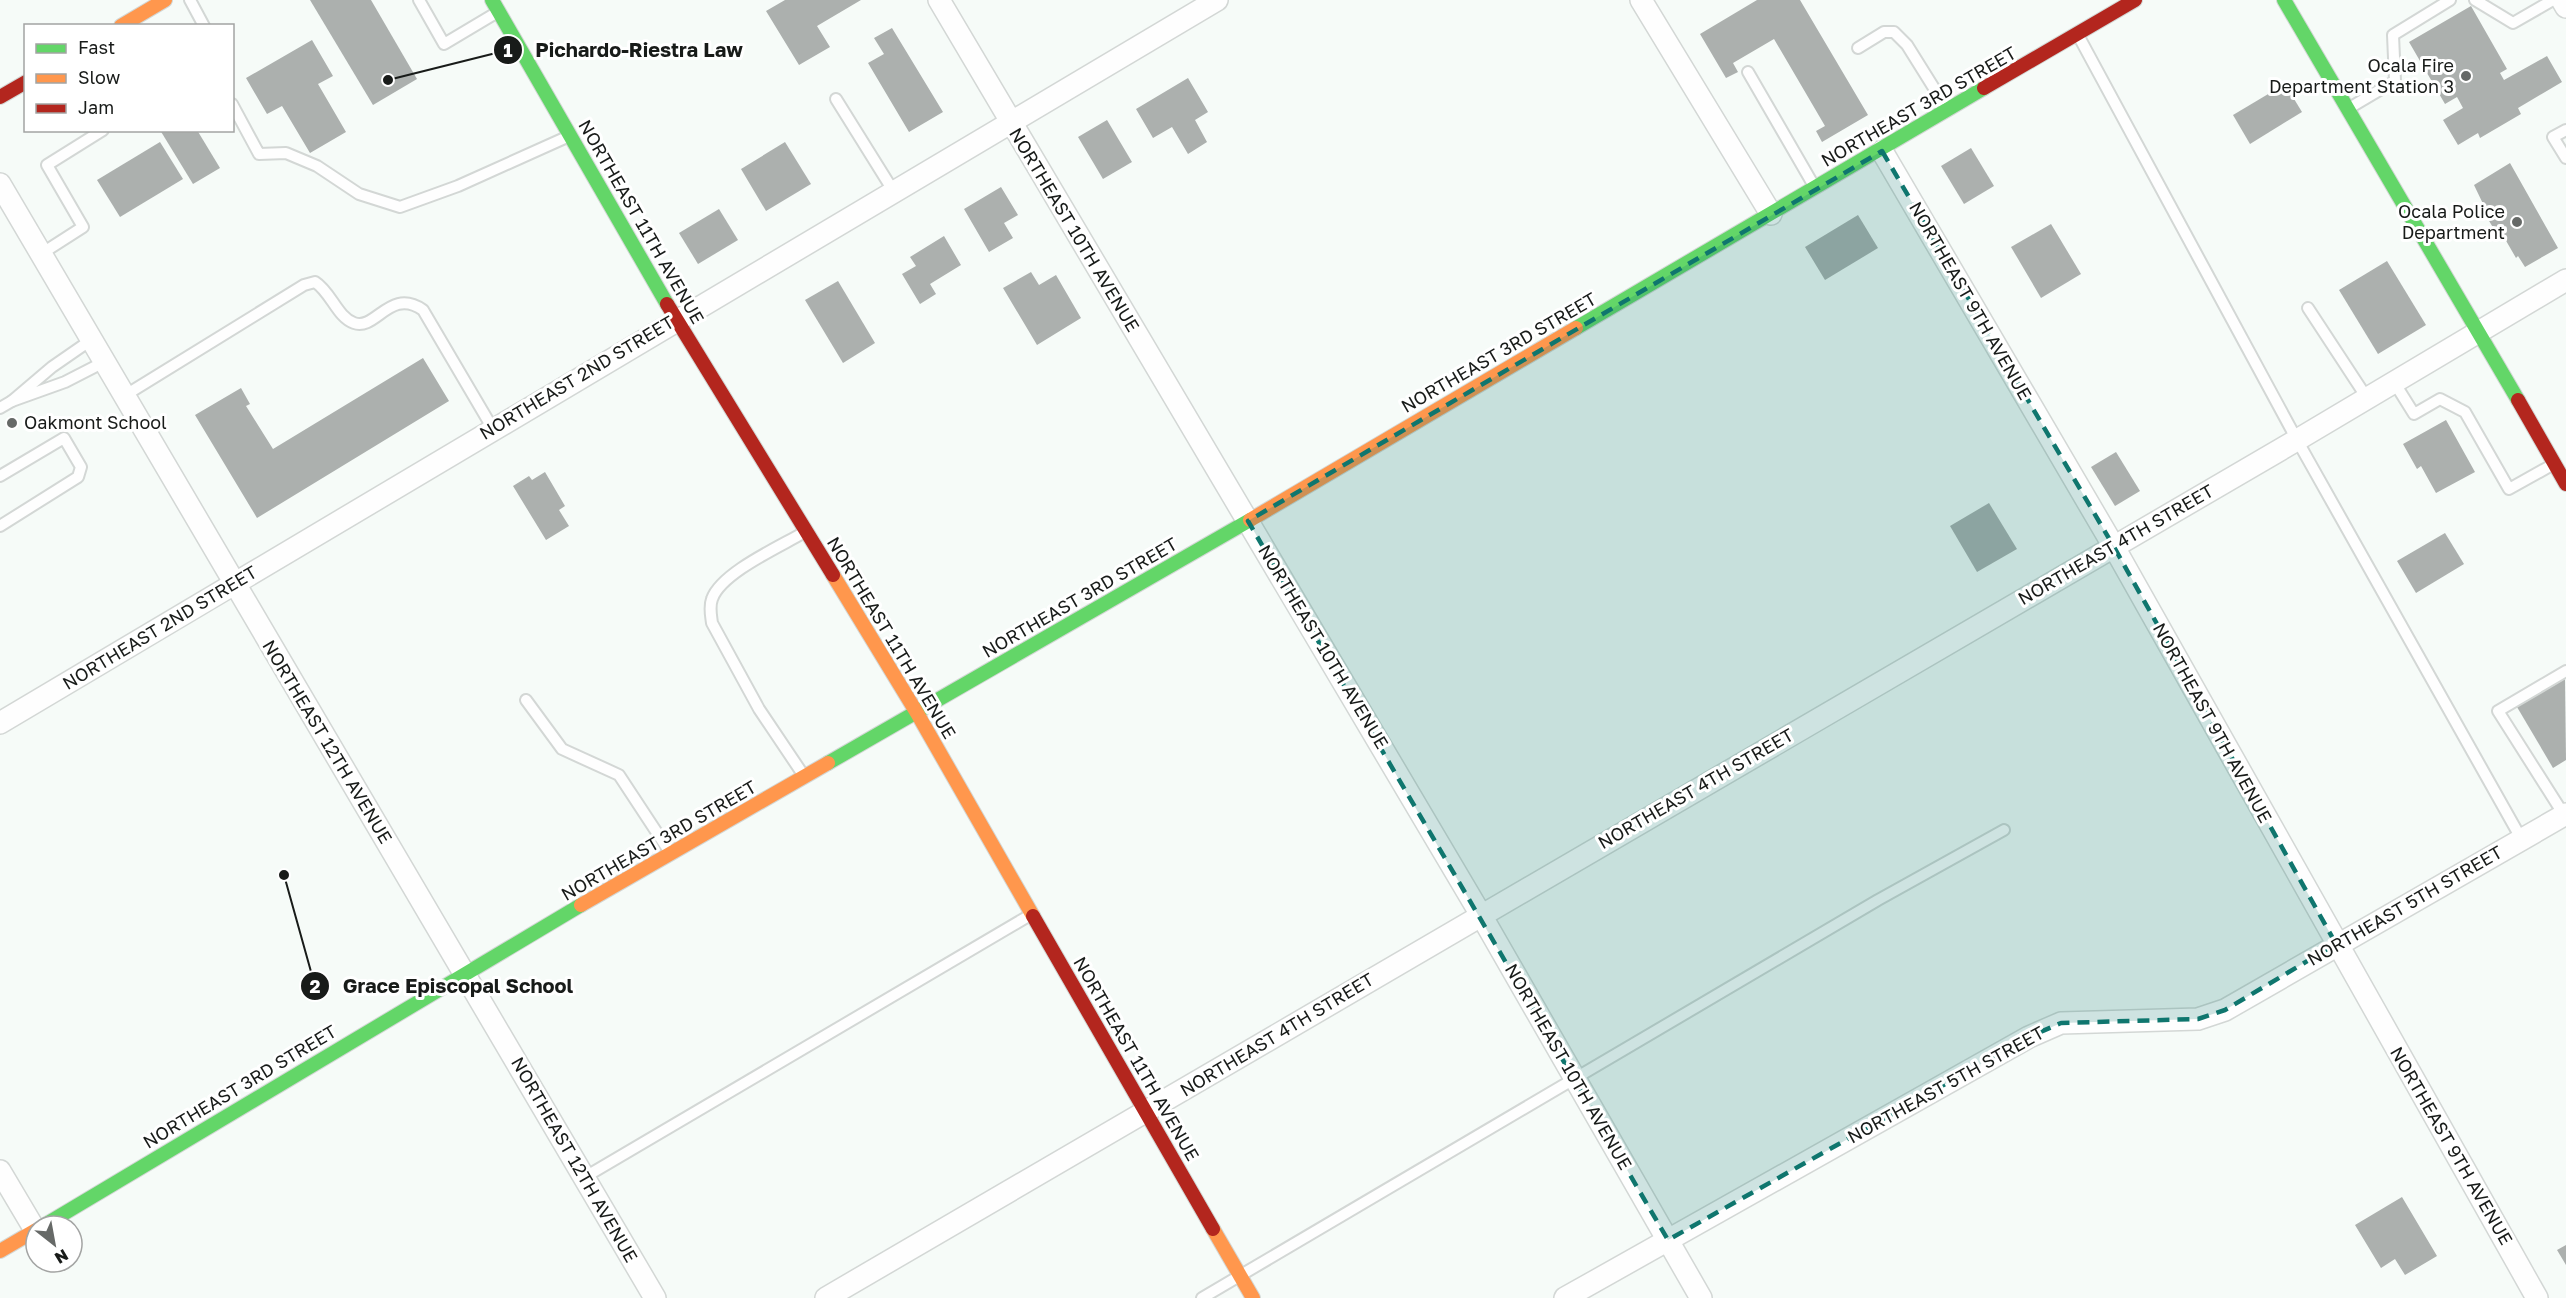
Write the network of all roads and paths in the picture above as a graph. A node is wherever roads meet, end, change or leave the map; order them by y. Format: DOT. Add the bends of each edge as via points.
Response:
graph roads {
  1 [pos="190,0"];
  2 [pos="419,0"];
  3 [pos="939,0"];
  4 [pos="1217,0"];
  5 [pos="1641,0"];
  6 [pos="2135,0"];
  7 [pos="2284,0"];
  8 [pos="2450,0"];
  9 [pos="2475,0"];
  10 [pos="2553,0"];
  11 [pos="2562,0"];
  12 [pos="156,2"];
  13 [pos="496,6"];
  14 [pos="2566,7"];
  15 [pos="125,24"];
  16 [pos="203,24"];
  17 [pos="2078,35"];
  18 [pos="1858,48"];
  19 [pos="1748,72"];
  20 [pos="24,83"];
  21 [pos="0,97"];
  22 [pos="836,99"];
  23 [pos="234,108"];
  24 [pos="2348,109"];
  25 [pos="1949,111"];
  26 [pos="1010,123"];
  27 [pos="2566,130"];
  28 [pos="100,132"];
  29 [pos="570,136"];
  30 [pos="1882,151"];
  31 [pos="2566,158"];
  32 [pos="0,184"];
  33 [pos="1815,189"];
  34 [pos="894,192"];
  35 [pos="1771,214"];
  36 [pos="40,254"];
  37 [pos="2566,280"];
  38 [pos="2308,308"];
  39 [pos="676,319"];
  40 [pos="2480,331"];
  41 [pos="91,340"];
  42 [pos="104,362"];
  43 [pos="2394,382"];
  44 [pos="124,396"];
  45 [pos="2367,398"];
  46 [pos="12,401"];
  47 [pos="0,408"];
  48 [pos="493,429"];
  49 [pos="2297,440"];
  50 [pos="2555,464"];
  51 [pos="0,476"];
  52 [pos="2566,484"];
  53 [pos="1248,521"];
  54 [pos="0,526"];
  55 [pos="806,531"];
  56 [pos="2114,547"];
  57 [pos="233,584"];
  58 [pos="2566,671"];
  59 [pos="526,699"];
  60 [pos="917,713"];
  61 [pos="0,723"];
  62 [pos="805,778"];
  63 [pos="2565,815"];
  64 [pos="2004,830"];
  65 [pos="2522,840"];
  66 [pos="671,855"];
  67 [pos="1032,914"];
  68 [pos="1481,915"];
  69 [pos="2336,944"];
  70 [pos="464,973"];
  71 [pos="1574,1078"];
  72 [pos="1145,1113"];
  73 [pos="0,1171"];
  74 [pos="585,1177"];
  75 [pos="26,1214"];
  76 [pos="63,1214"];
  77 [pos="24,1237"];
  78 [pos="1668,1240"];
  79 [pos="0,1251"];
  80 [pos="1240,1276"];
  81 [pos="655,1298"];
  82 [pos="826,1298"];
  83 [pos="1202,1298"];
  84 [pos="1253,1298"];
  85 [pos="1565,1298"];
  86 [pos="1701,1298"];
  87 [pos="2537,1298"];
  1 -- 16 [label="lane"];
  2 -- 13 [label="lane" via="444,44"];
  3 -- 26 [label="street, NORTHEAST 10TH AVENUE"];
  4 -- 26 [label="street, NORTHEAST 2ND STREET"];
  5 -- 35 [label="street"];
  6 -- 17 [label="street, NORTHEAST 3RD STREET"];
  7 -- 24 [label="street"];
  8 -- 24 [label="lane" via="2392,35 2395,81"];
  9 -- 10 [label="lane" via="2513,23"];
  11 -- 14 [label="street"];
  12 -- 15 [label="street"];
  13 -- 29 [label="street, NORTHEAST 11TH AVENUE"];
  17 -- 25 [label="street, NORTHEAST 3RD STREET"];
  17 -- 49 [label="lane"];
  18 -- 25 [label="lane" via="1884,33 1894,32 1907,45"];
  19 -- 33 [label="lane"];
  20 -- 21 [label="street"];
  22 -- 34 [label="lane"];
  23 -- 29 [label="lane" via="259,154 286,153 317,166 359,194 400,207"];
  24 -- 40 [label="street"];
  25 -- 30 [label="street, NORTHEAST 3RD STREET"];
  26 -- 34 [label="street, NORTHEAST 2ND STREET"];
  26 -- 53 [label="street, NORTHEAST 10TH AVENUE"];
  27 -- 31 [label="lane" via="2553,137"];
  28 -- 36 [label="lane" via="46,165 83,227"];
  29 -- 39 [label="street, NORTHEAST 11TH AVENUE"];
  30 -- 33 [label="street, NORTHEAST 3RD STREET"];
  30 -- 56 [label="street, NORTHEAST 9TH AVENUE"];
  32 -- 36 [label="street, NORTHEAST 12TH AVENUE"];
  33 -- 35 [label="street, NORTHEAST 3RD STREET"];
  34 -- 39 [label="street, NORTHEAST 2ND STREET"];
  35 -- 53 [label="street, NORTHEAST 3RD STREET"];
  36 -- 41 [label="street, NORTHEAST 12TH AVENUE"];
  37 -- 40 [label="street, NORTHEAST 4TH STREET"];
  38 -- 45 [label="lane"];
  39 -- 48 [label="street, NORTHEAST 2ND STREET"];
  39 -- 55 [label="street, NORTHEAST 11TH AVENUE"];
  40 -- 43 [label="street, NORTHEAST 4TH STREET"];
  40 -- 50 [label="street"];
  41 -- 42 [label="street, NORTHEAST 12TH AVENUE"];
  41 -- 46 [label="lane"];
  42 -- 44 [label="street, NORTHEAST 12TH AVENUE"];
  42 -- 46 [label="lane" via="65,382"];
  43 -- 45 [label="street, NORTHEAST 4TH STREET"];
  43 -- 50 [label="lane" via="2414,414 2440,399 2465,412 2510,489"];
  44 -- 48 [label="lane" via="304,285 315,282 325,288 354,323 363,324 400,302 413,303 423,310"];
  44 -- 57 [label="street, NORTHEAST 12TH AVENUE"];
  45 -- 49 [label="street, NORTHEAST 4TH STREET"];
  46 -- 47 [label="lane"];
  48 -- 57 [label="street, NORTHEAST 2ND STREET"];
  49 -- 56 [label="street, NORTHEAST 4TH STREET"];
  49 -- 65 [label="lane"];
  50 -- 52 [label="street"];
  51 -- 54 [label="lane" via="64,438 81,467 78,477"];
  53 -- 60 [label="street, NORTHEAST 3RD STREET"];
  53 -- 68 [label="street, NORTHEAST 10TH AVENUE"];
  55 -- 60 [label="street, NORTHEAST 11TH AVENUE"];
  55 -- 62 [label="lane" via="731,576 715,594 710,609 712,623 749,692"];
  56 -- 68 [label="street, NORTHEAST 4TH STREET"];
  56 -- 69 [label="street, NORTHEAST 9TH AVENUE"];
  57 -- 61 [label="street, NORTHEAST 2ND STREET"];
  57 -- 70 [label="street, NORTHEAST 12TH AVENUE"];
  58 -- 63 [label="lane" via="2498,711"];
  59 -- 66 [label="lane" via="562,749 619,775"];
  60 -- 62 [label="street, NORTHEAST 3RD STREET"];
  60 -- 67 [label="street, NORTHEAST 11TH AVENUE"];
  62 -- 66 [label="street, NORTHEAST 3RD STREET"];
  63 -- 65 [label="street, NORTHEAST 5TH STREET"];
  64 -- 71 [label="lane"];
  65 -- 69 [label="street, NORTHEAST 5TH STREET"];
  66 -- 70 [label="street, NORTHEAST 3RD STREET"];
  67 -- 72 [label="street, NORTHEAST 11TH AVENUE"];
  67 -- 74 [label="lane"];
  68 -- 71 [label="street, NORTHEAST 10TH AVENUE"];
  68 -- 72 [label="street, NORTHEAST 4TH STREET"];
  69 -- 78 [label="street, NORTHEAST 5TH STREET" via="2225,1011 2198,1018 2061,1023 2029,1037"];
  69 -- 87 [label="street, NORTHEAST 9TH AVENUE"];
  70 -- 74 [label="street, NORTHEAST 12TH AVENUE"];
  70 -- 76 [label="street, NORTHEAST 3RD STREET"];
  71 -- 78 [label="street, NORTHEAST 10TH AVENUE"];
  71 -- 80 [label="lane"];
  72 -- 80 [label="street, NORTHEAST 11TH AVENUE"];
  72 -- 82 [label="street, NORTHEAST 4TH STREET"];
  73 -- 75 [label="street"];
  74 -- 81 [label="street, NORTHEAST 12TH AVENUE"];
  77 -- 79 [label="street"];
  78 -- 85 [label="street, NORTHEAST 5TH STREET"];
  78 -- 86 [label="street, NORTHEAST 10TH AVENUE"];
  80 -- 83 [label="lane"];
  80 -- 84 [label="street, NORTHEAST 11TH AVENUE"];
}
